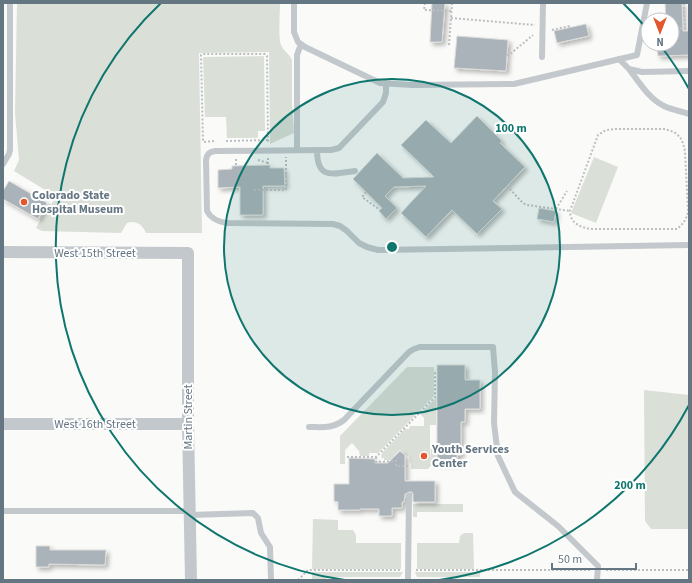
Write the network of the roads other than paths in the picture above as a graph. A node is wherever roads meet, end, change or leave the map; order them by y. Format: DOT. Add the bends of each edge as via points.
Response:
graph roads {
  1 [pos="10,3"];
  2 [pos="294,3"];
  3 [pos="543,3"];
  4 [pos="647,3"];
  5 [pos="301,44"];
  6 [pos="542,57"];
  7 [pos="619,59"];
  8 [pos="629,68"];
  9 [pos="689,72"];
  10 [pos="386,83"];
  11 [pos="689,114"];
  12 [pos="297,150"];
  13 [pos="317,150"];
  14 [pos="3,164"];
  15 [pos="354,172"];
  16 [pos="689,245"];
  17 [pos="3,252"];
  18 [pos="188,253"];
  19 [pos="3,424"];
  20 [pos="188,424"];
  21 [pos="309,427"];
  22 [pos="409,496"];
  23 [pos="3,511"];
  24 [pos="189,513"];
  25 [pos="191,580"];
  26 [pos="271,580"];
  27 [pos="408,580"];
  28 [pos="597,580"];
  1 -- 14 [label="lane" via="10,150"];
  2 -- 5 [label="lane" via="294,32"];
  3 -- 6 [label="lane"];
  4 -- 7 [label="lane" via="637,55"];
  5 -- 10 [label="lane"];
  5 -- 12 [label="lane" via="297,56"];
  7 -- 8 [label="lane"];
  7 -- 10 [label="lane" via="514,84"];
  8 -- 9 [label="lane" via="642,72"];
  8 -- 11 [label="lane" via="655,100"];
  10 -- 13 [label="lane" via="383,102 344,144 331,150"];
  12 -- 13 [label="lane"];
  12 -- 16 [label="lane" via="210,152 207,156 209,214 213,219 227,224 333,224 340,226 367,247 378,250"];
  13 -- 15 [label="lane" via="317,162 323,171 333,174"];
  17 -- 18 [label="street, West 15th Street"];
  18 -- 20 [label="street, Martin Street"];
  19 -- 20 [label="street, West 16th Street"];
  20 -- 24 [label="street, Martin Street"];
  21 -- 28 [label="lane" via="333,426 344,420 414,349 493,347 494,423 498,456 515,492 558,526 598,566"];
  22 -- 27 [label="lane"];
  23 -- 24 [label="lane"];
  24 -- 25 [label="street, Martin Street"];
  24 -- 26 [label="lane" via="253,513 258,518 261,533 270,547"];
}
